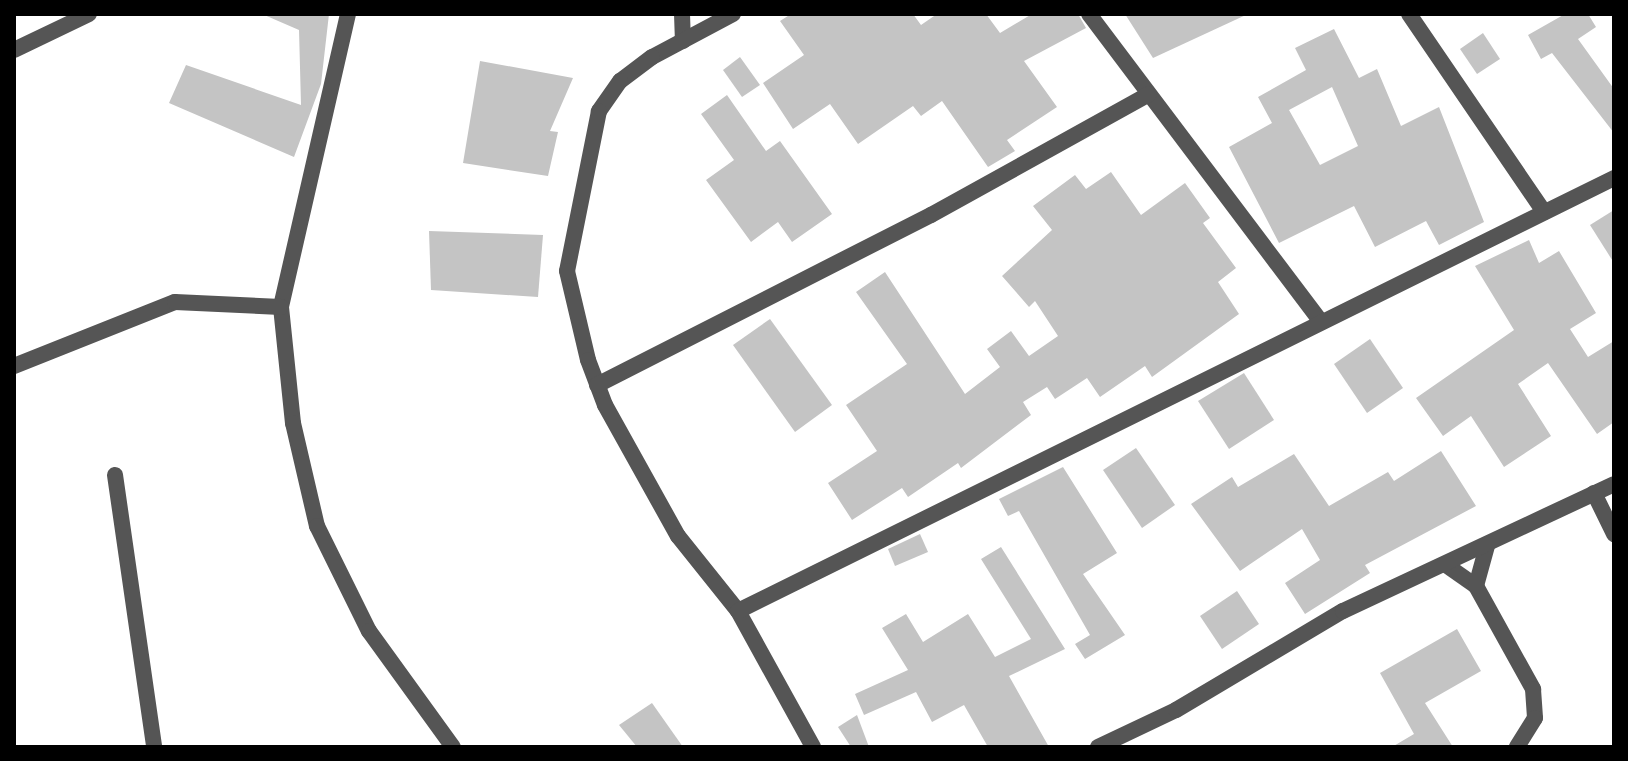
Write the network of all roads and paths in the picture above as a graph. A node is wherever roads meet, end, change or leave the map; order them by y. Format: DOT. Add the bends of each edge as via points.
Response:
graph roads {
  1 [pos="89,14"];
  2 [pos="348,14"];
  3 [pos="682,14"];
  4 [pos="733,14"];
  5 [pos="1089,14"];
  6 [pos="1409,14"];
  7 [pos="683,41"];
  8 [pos="14,50"];
  9 [pos="1149,94"];
  10 [pos="1614,178"];
  11 [pos="1544,212"];
  12 [pos="281,307"];
  13 [pos="1320,321"];
  14 [pos="14,366"];
  15 [pos="597,385"];
  16 [pos="115,475"];
  17 [pos="1614,484"];
  18 [pos="1594,493"];
  19 [pos="1614,534"];
  20 [pos="1487,546"];
  21 [pos="1446,565"];
  22 [pos="1476,586"];
  23 [pos="738,611"];
  24 [pos="154,747"];
  25 [pos="453,747"];
  26 [pos="813,747"];
  27 [pos="1098,747"];
  28 [pos="1517,747"];
  1 -- 8 [label="street"];
  2 -- 12 [label="street"];
  3 -- 7 [label="street"];
  4 -- 7 [label="street"];
  5 -- 9 [label="street"];
  6 -- 11 [label="street"];
  7 -- 15 [label="street" via="620,81 599,111 567,271"];
  9 -- 13 [label="street"];
  9 -- 15 [label="street" via="931,215"];
  10 -- 11 [label="street"];
  11 -- 13 [label="street"];
  12 -- 14 [label="street" via="175,302"];
  12 -- 25 [label="street" via="293,423 317,526 369,631"];
  13 -- 23 [label="street"];
  15 -- 23 [label="street" via="678,536"];
  16 -- 24 [label="street"];
  17 -- 18 [label="street"];
  18 -- 19 [label="street"];
  18 -- 20 [label="street"];
  20 -- 21 [label="street"];
  20 -- 22 [label="street"];
  21 -- 22 [label="street"];
  21 -- 27 [label="street" via="1343,611 1176,710"];
  22 -- 28 [label="street" via="1536,700 1535,718"];
  23 -- 26 [label="street"];
}
